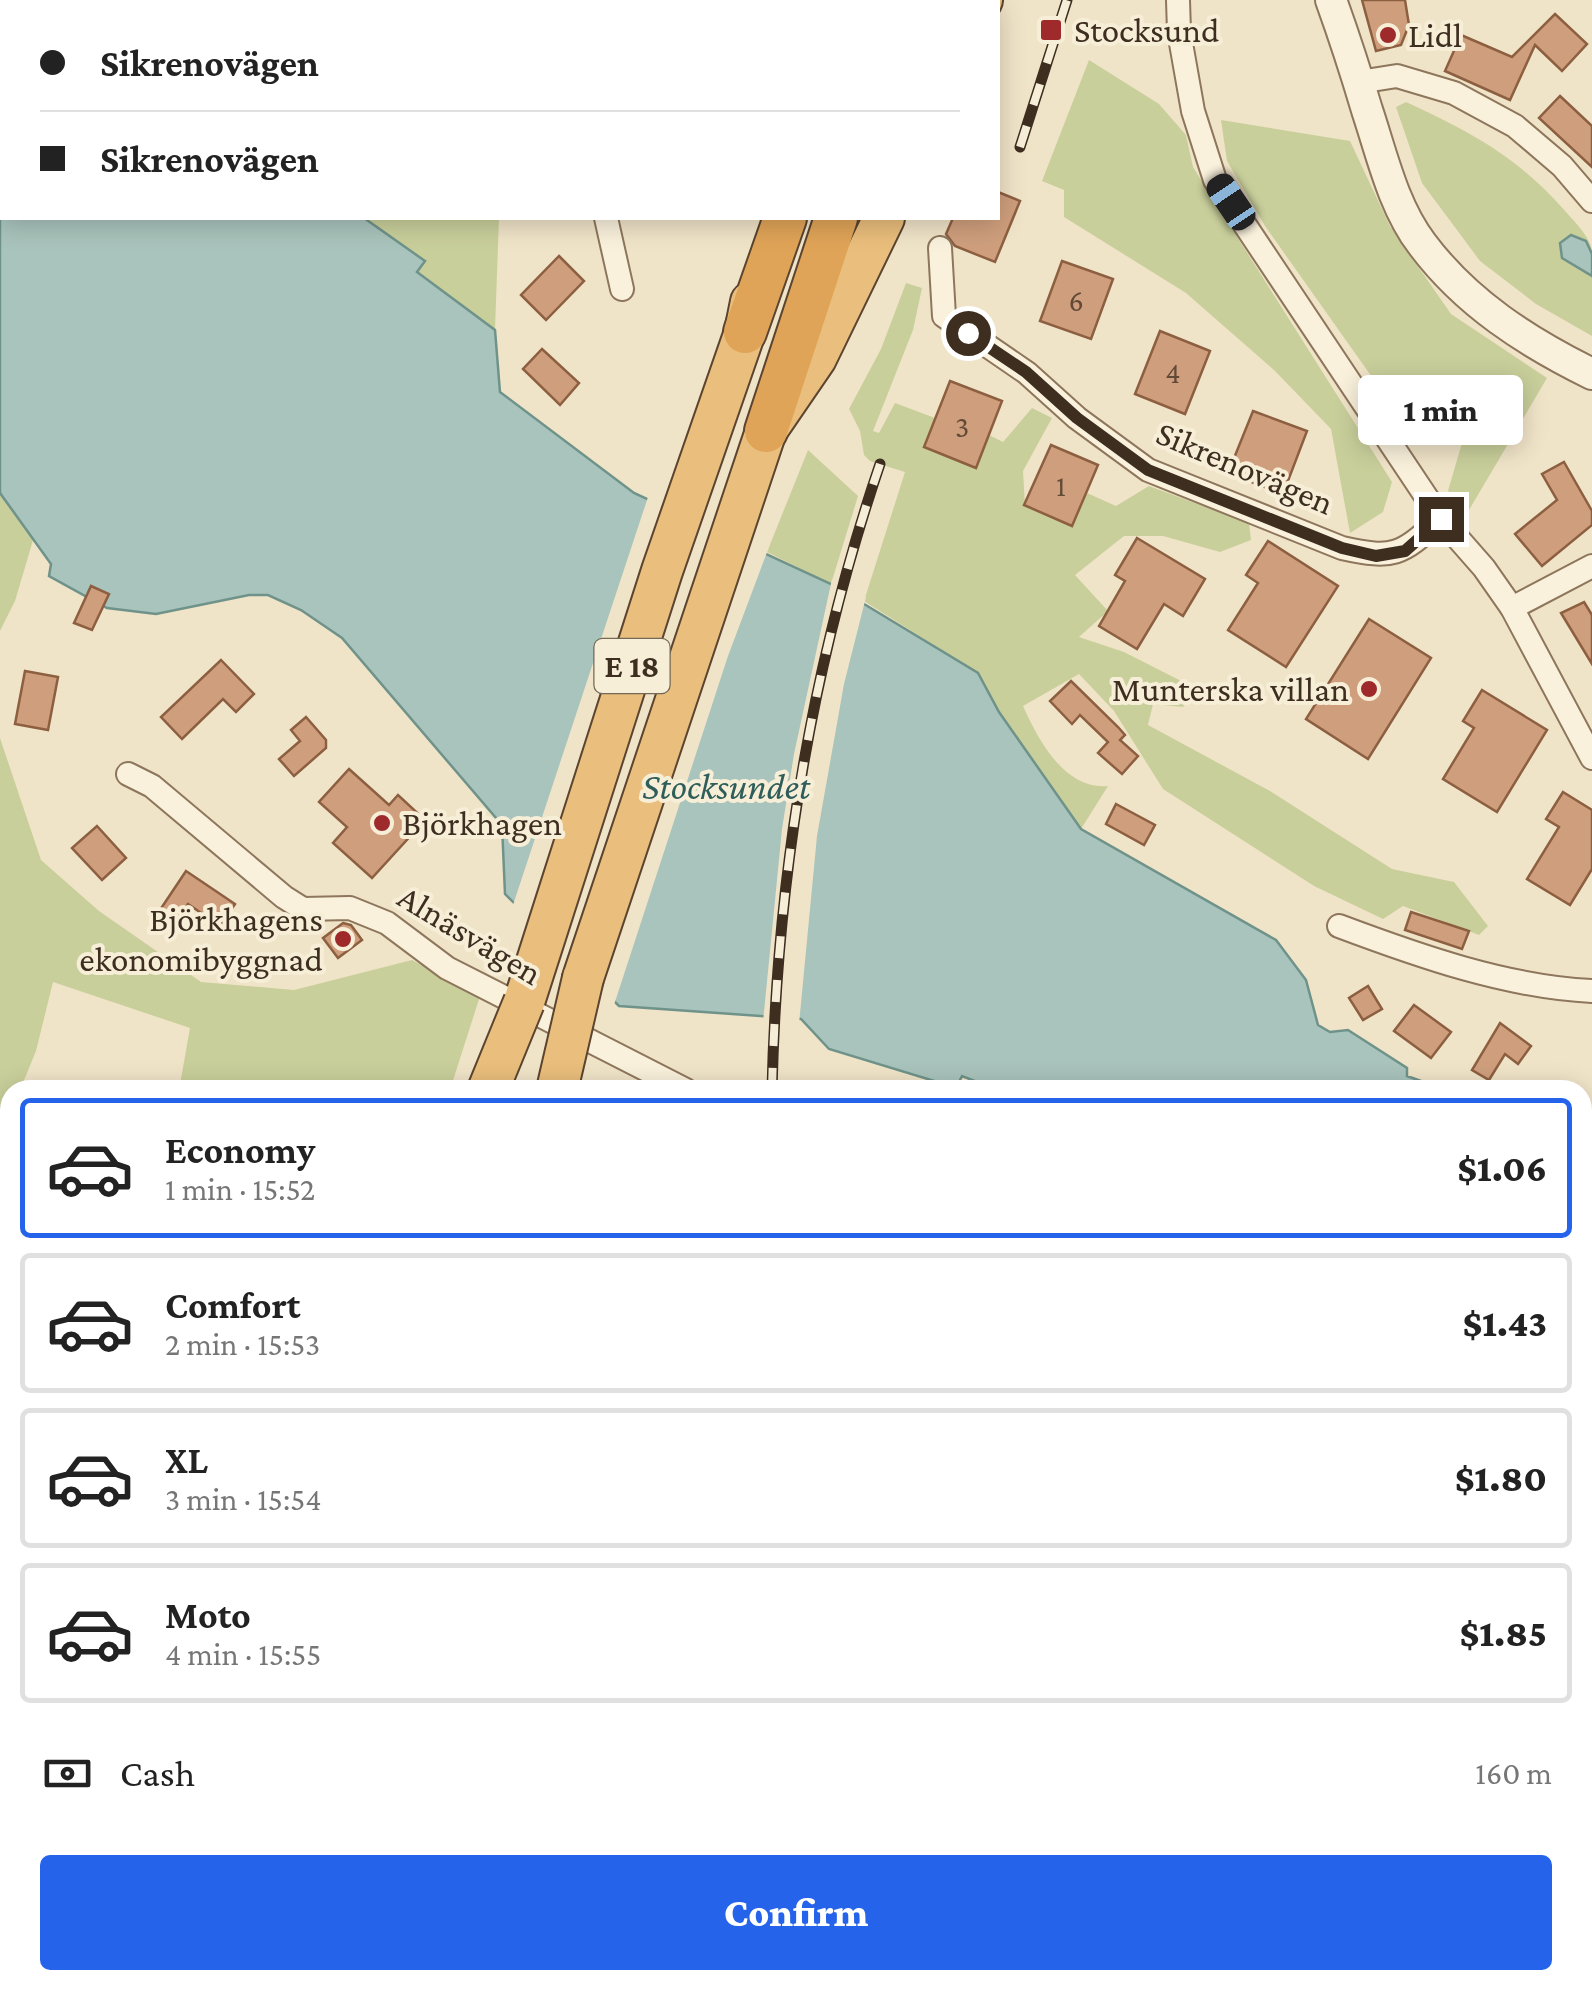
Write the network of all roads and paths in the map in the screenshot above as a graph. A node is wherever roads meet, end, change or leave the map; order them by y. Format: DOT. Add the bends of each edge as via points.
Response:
graph roads {
  1 [pos="1178,0"];
  2 [pos="1332,0"];
  3 [pos="1359,82"];
  4 [pos="1592,201"];
  5 [pos="606,220"];
  6 [pos="766,220"];
  7 [pos="784,220"];
  8 [pos="836,220"];
  9 [pos="883,220"];
  10 [pos="940,248"];
  11 [pos="622,289"];
  12 [pos="745,332"];
  13 [pos="804,354"];
  14 [pos="1592,374"];
  15 [pos="766,432"];
  16 [pos="1441,519"];
  17 [pos="1592,566"];
  18 [pos="1512,608"];
  19 [pos="1592,758"];
  20 [pos="128,774"];
  21 [pos="1340,926"];
  22 [pos="1592,991"];
  23 [pos="492,1080"];
  24 [pos="560,1080"];
  25 [pos="666,1080"];
  1 -- 16 [label="street" via="1193,111 1216,180"];
  2 -- 3 [label="street"];
  3 -- 4 [label="street" via="1397,76 1454,94 1515,126"];
  3 -- 14 [label="street" via="1392,188 1420,242 1499,320"];
  5 -- 11 [label="street"];
  6 -- 12 [label="highway"];
  7 -- 12 [label="highway, E 18"];
  8 -- 13 [label="highway, E 18"];
  9 -- 13 [label="highway"];
  10 -- 16 [label="street, Sikrenovägen" via="944,316 1148,470 1376,556 1405,551"];
  12 -- 23 [label="highway, E 18, bridge" via="524,1002"];
  13 -- 15 [label="highway, E 18"];
  15 -- 24 [label="highway, E 18, bridge" via="591,952"];
  16 -- 18 [label="street"];
  17 -- 18 [label="street"];
  18 -- 19 [label="street"];
  20 -- 25 [label="street, Alnäsvägen" via="152,786 303,909 350,908 376,918 447,968"];
  21 -- 22 [label="street" via="1550,989"];
}
